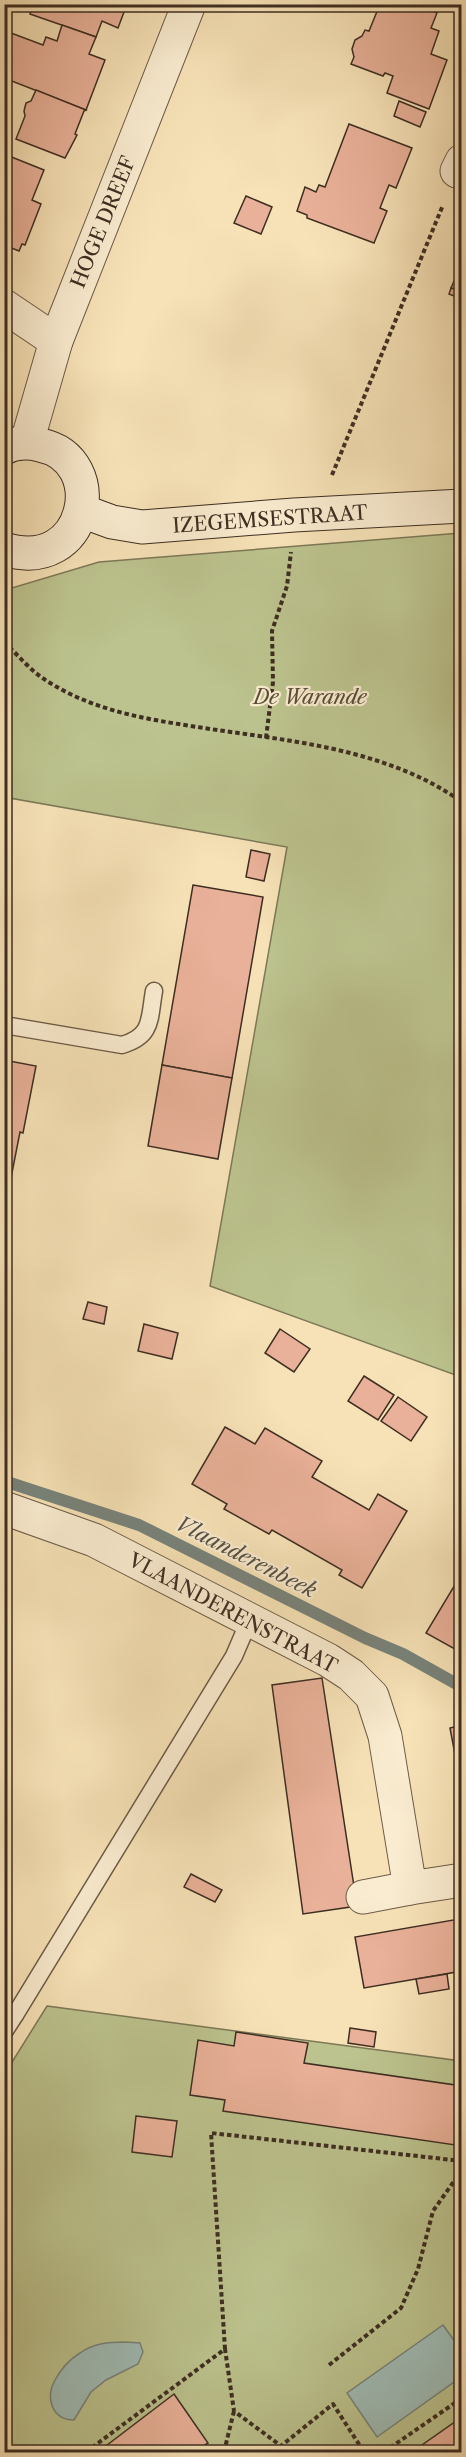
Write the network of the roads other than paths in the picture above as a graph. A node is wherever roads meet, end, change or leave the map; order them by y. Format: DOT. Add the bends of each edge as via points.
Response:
graph roads {
  1 [pos="189,4"];
  2 [pos="4,306"];
  3 [pos="56,341"];
  4 [pos="16,445"];
  5 [pos="462,506"];
  6 [pos="82,511"];
  7 [pos="4,549"];
  8 [pos="154,991"];
  9 [pos="4,1025"];
  10 [pos="4,1508"];
  11 [pos="249,1621"];
  12 [pos="462,1880"];
  13 [pos="410,1888"];
  14 [pos="363,1897"];
  15 [pos="10,2011"];
  16 [pos="4,2032"];
  1 -- 3 [label="street, HOGE DREEF"];
  2 -- 3 [label="street"];
  3 -- 4 [label="street, HOGE DREEF"];
  4 -- 6 [label="street" via="48,446 65,457 76,471 82,490"];
  5 -- 6 [label="street, IZEGEMSESTRAAT" via="142,527"];
  6 -- 7 [label="street" via="70,534 56,547 20,554"];
  8 -- 9 [label="lane" via="147,1031 137,1041 122,1046"];
  10 -- 11 [label="street, VLAANDERENSTRAAT" via="94,1540"];
  11 -- 13 [label="street, VLAANDERENSTRAAT" via="328,1660 372,1696 385,1736"];
  11 -- 15 [label="lane" via="234,1656"];
  12 -- 13 [label="street"];
  13 -- 14 [label="street"];
  15 -- 16 [label="lane"];
}
